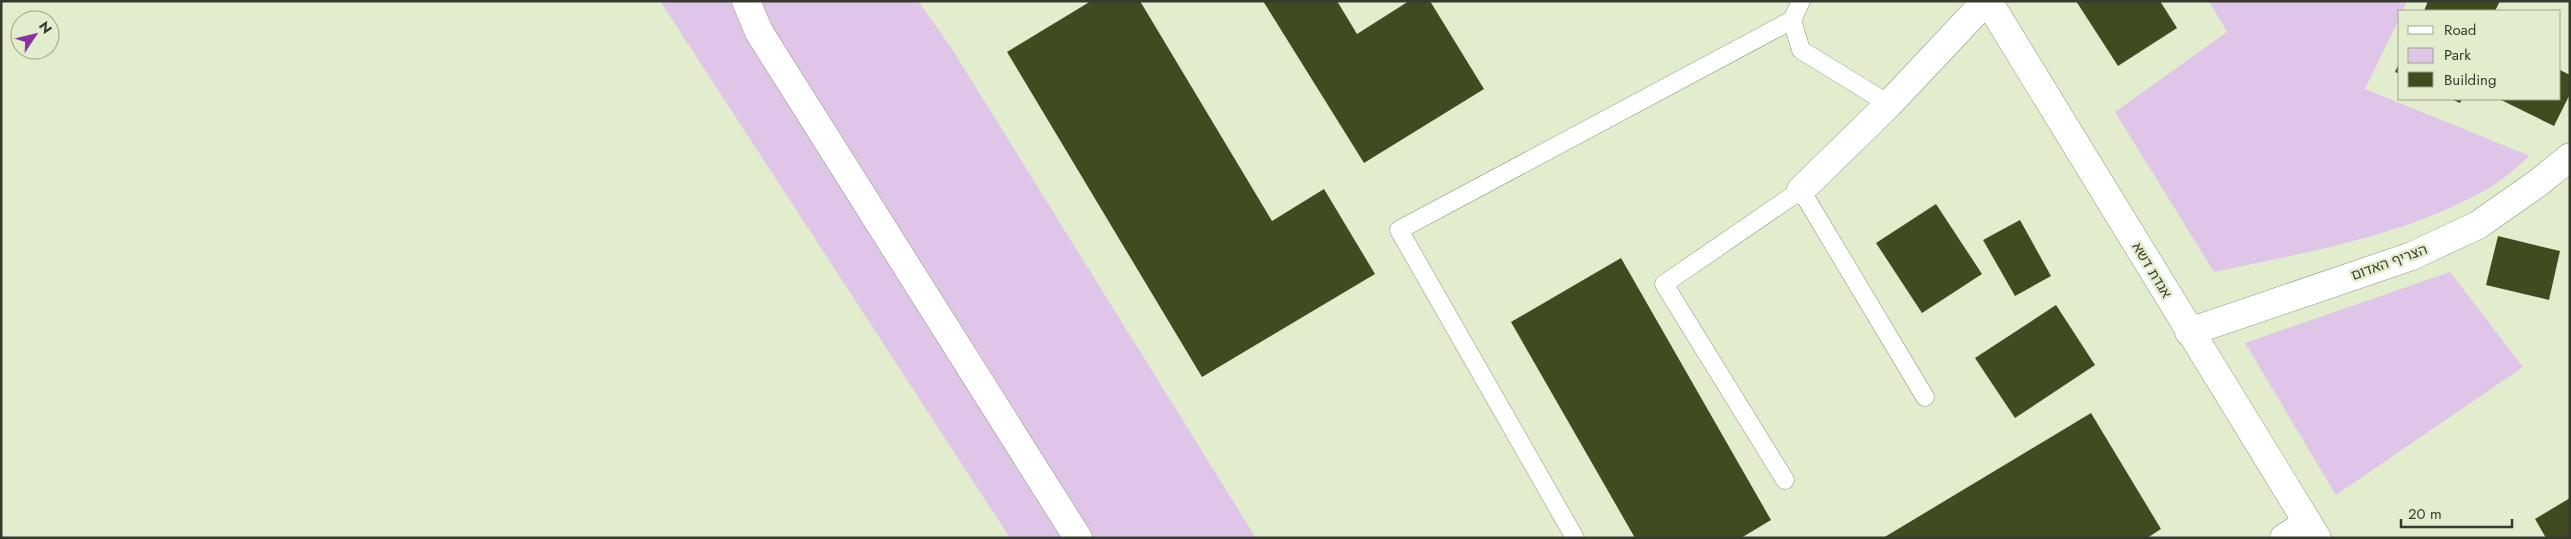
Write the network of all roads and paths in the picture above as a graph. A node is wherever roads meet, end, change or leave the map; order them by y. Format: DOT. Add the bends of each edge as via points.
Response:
graph roads {
  1 [pos="746,1"];
  2 [pos="1801,1"];
  3 [pos="1987,1"];
  4 [pos="1792,20"];
  5 [pos="1888,104"];
  6 [pos="2570,157"];
  7 [pos="1801,190"];
  8 [pos="2189,332"];
  9 [pos="1925,397"];
  10 [pos="1785,480"];
  11 [pos="2312,530"];
  12 [pos="1078,538"];
  13 [pos="1575,538"];
  14 [pos="2284,538"];
  1 -- 12 [label="street" via="759,32"];
  2 -- 4 [label="lane"];
  3 -- 5 [label="street"];
  3 -- 8 [label="street, אגדת דשא"];
  4 -- 5 [label="lane" via="1801,50"];
  4 -- 13 [label="lane" via="1399,230"];
  5 -- 7 [label="street"];
  6 -- 8 [label="street, הצריף האדום" via="2478,225 2412,256"];
  7 -- 9 [label="lane"];
  7 -- 10 [label="lane" via="1664,284"];
  8 -- 11 [label="street, אגדת דשא"];
  11 -- 14 [label="street"];
}
